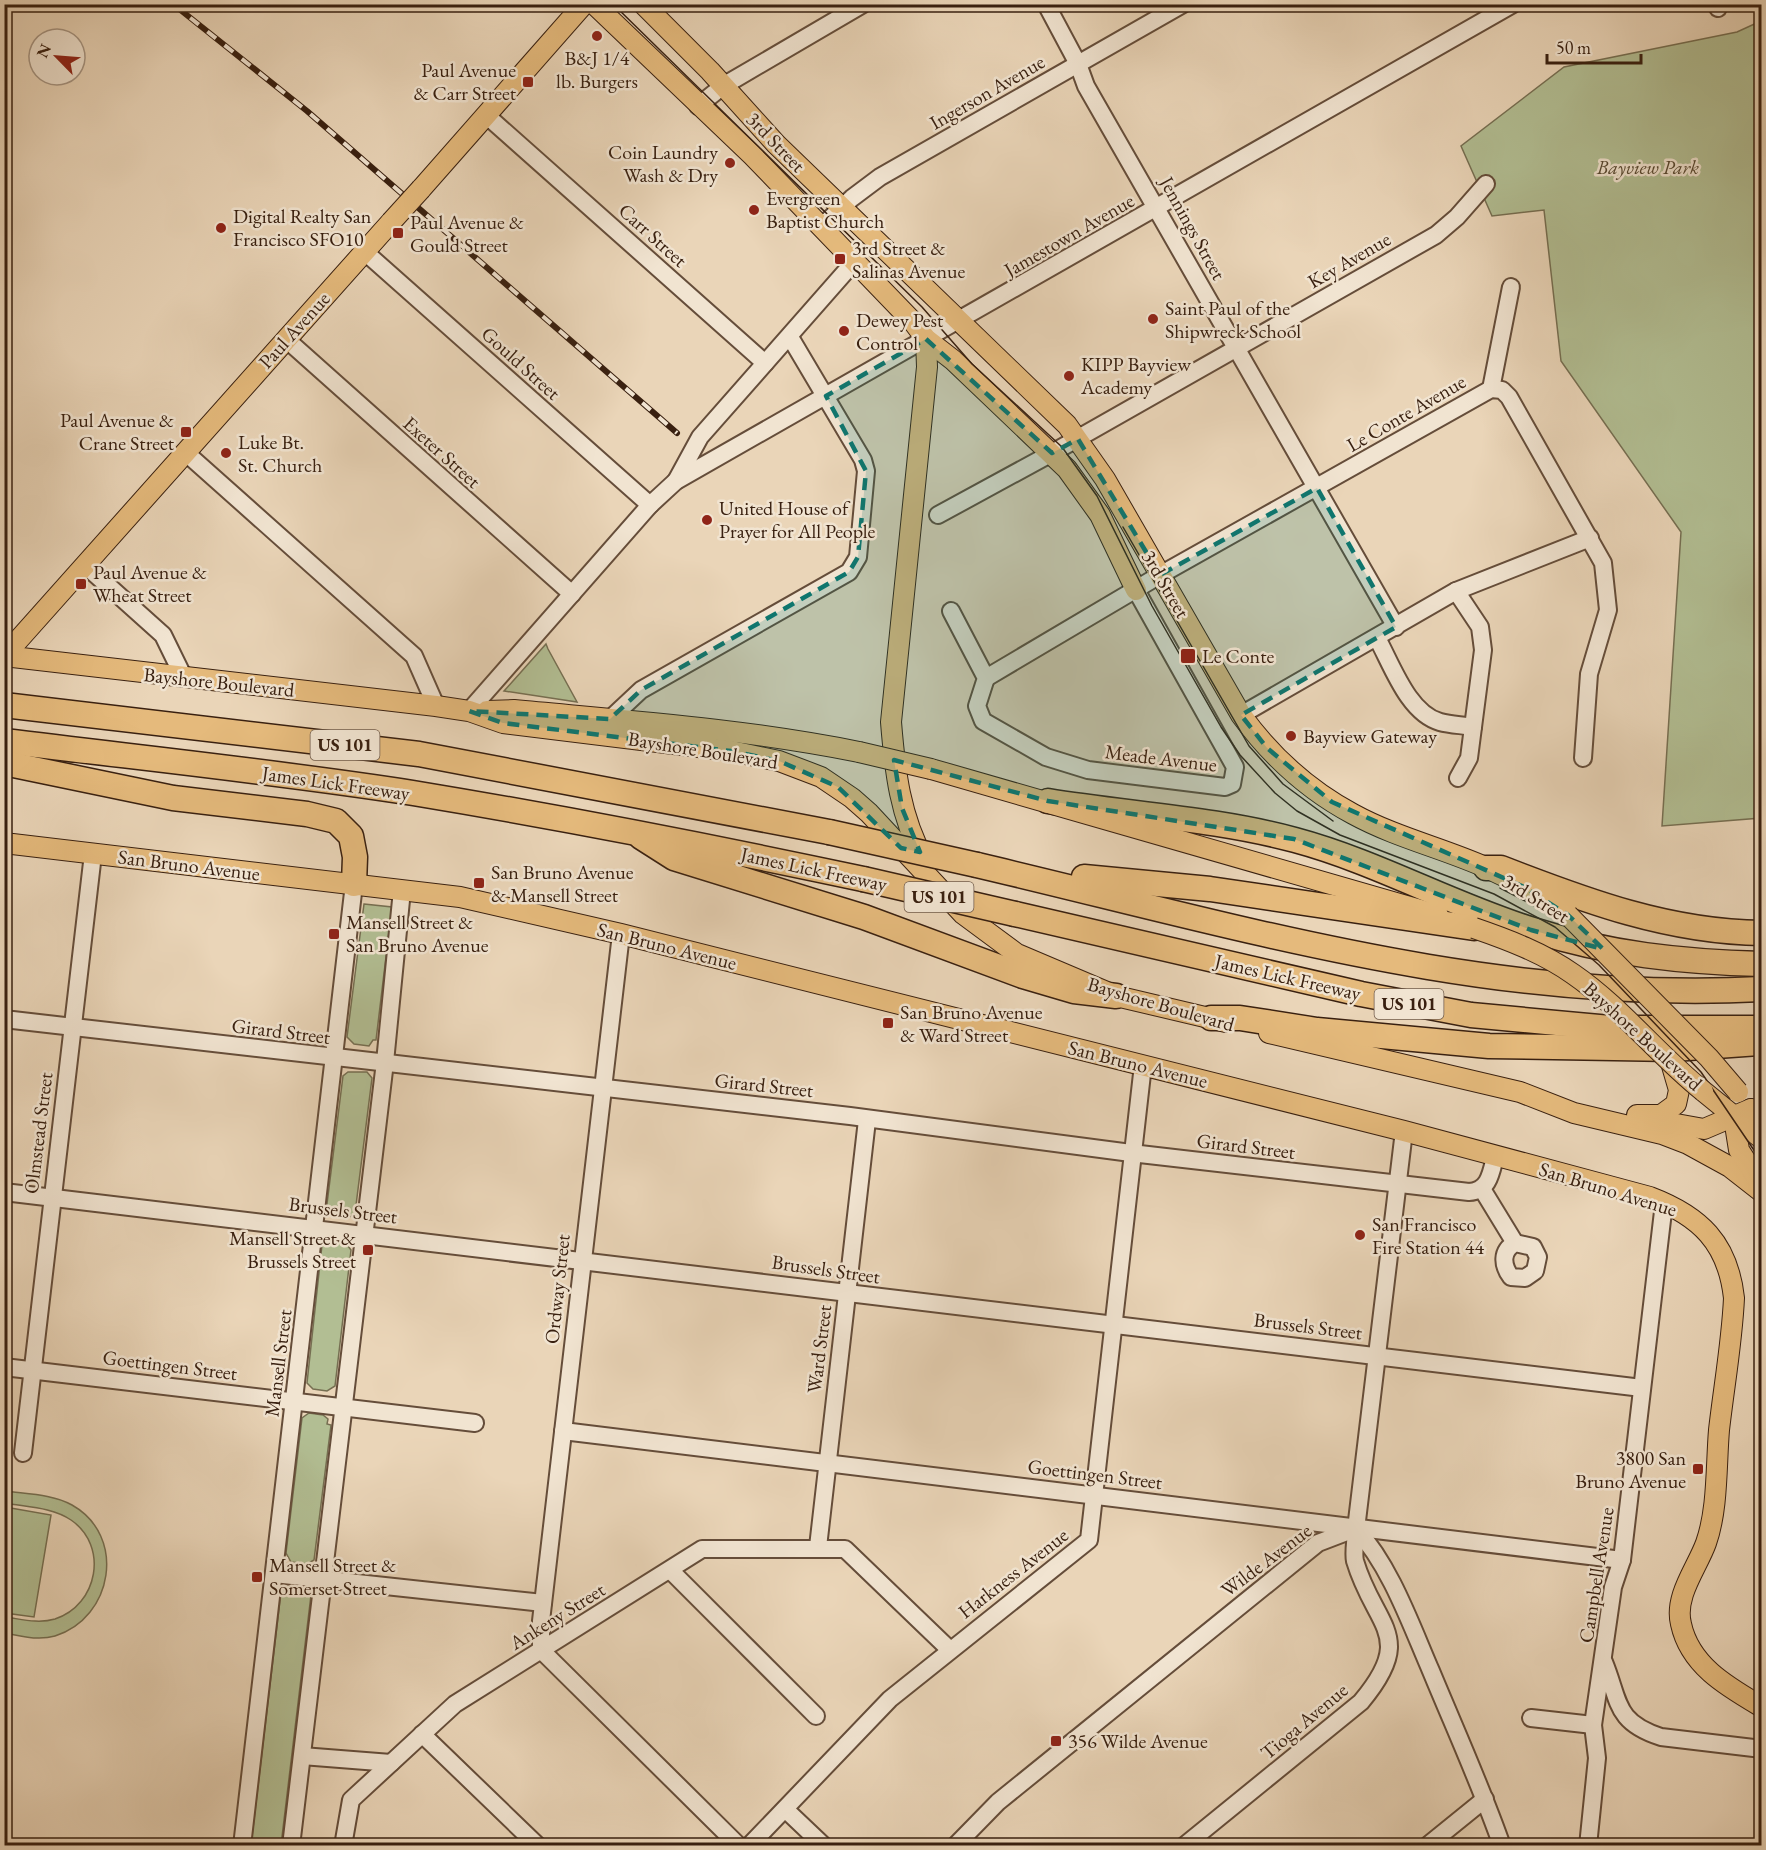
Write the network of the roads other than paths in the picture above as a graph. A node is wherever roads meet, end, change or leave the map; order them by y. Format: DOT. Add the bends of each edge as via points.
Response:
graph roads {
  1 [pos="584,4"];
  2 [pos="594,4"];
  3 [pos="643,4"];
  4 [pos="863,4"];
  5 [pos="1046,4"];
  6 [pos="1183,4"];
  7 [pos="1513,4"];
  8 [pos="1496,9"];
  9 [pos="1078,64"];
  10 [pos="723,86"];
  11 [pos="698,106"];
  12 [pos="486,115"];
  13 [pos="1486,183"];
  14 [pos="841,208"];
  15 [pos="1157,209"];
  16 [pos="821,227"];
  17 [pos="365,252"];
  18 [pos="854,262"];
  19 [pos="1511,286"];
  20 [pos="961,321"];
  21 [pos="789,336"];
  22 [pos="286,339"];
  23 [pos="926,339"];
  24 [pos="1237,349"];
  25 [pos="765,363"];
  26 [pos="1491,389"];
  27 [pos="826,396"];
  28 [pos="1078,439"];
  29 [pos="185,452"];
  30 [pos="1052,453"];
  31 [pos="676,481"];
  32 [pos="1317,488"];
  33 [pos="650,505"];
  34 [pos="938,515"];
  35 [pos="1590,538"];
  36 [pos="85,565"];
  37 [pos="1160,575"];
  38 [pos="1136,590"];
  39 [pos="1456,591"];
  40 [pos="572,594"];
  41 [pos="951,611"];
  42 [pos="1396,627"];
  43 [pos="1377,638"];
  44 [pos="4,656"];
  45 [pos="184,678"];
  46 [pos="986,678"];
  47 [pos="6,705"];
  48 [pos="436,706"];
  49 [pos="469,711"];
  50 [pos="1241,715"];
  51 [pos="610,719"];
  52 [pos="1473,727"];
  53 [pos="4,741"];
  54 [pos="1583,758"];
  55 [pos="5,763"];
  56 [pos="1458,778"];
  57 [pos="1048,801"];
  58 [pos="631,831"];
  59 [pos="4,843"];
  60 [pos="93,854"];
  61 [pos="984,867"];
  62 [pos="1486,868"];
  63 [pos="354,884"];
  64 [pos="402,890"];
  65 [pos="963,914"];
  66 [pos="1474,928"];
  67 [pos="1761,933"];
  68 [pos="621,934"];
  69 [pos="1761,964"];
  70 [pos="1761,989"];
  71 [pos="1116,996"];
  72 [pos="1211,1018"];
  73 [pos="4,1019"];
  74 [pos="72,1027"];
  75 [pos="1761,1028"];
  76 [pos="1761,1043"];
  77 [pos="336,1058"];
  78 [pos="385,1062"];
  79 [pos="1143,1065"];
  80 [pos="1672,1066"];
  81 [pos="602,1088"];
  82 [pos="1521,1092"];
  83 [pos="1637,1115"];
  84 [pos="1750,1115"];
  85 [pos="867,1120"];
  86 [pos="1404,1131"];
  87 [pos="1761,1139"];
  88 [pos="1131,1153"];
  89 [pos="1495,1157"];
  90 [pos="1398,1184"];
  91 [pos="1761,1185"];
  92 [pos="1482,1190"];
  93 [pos="4,1192"];
  94 [pos="1761,1192"];
  95 [pos="51,1197"];
  96 [pos="1664,1203"];
  97 [pos="315,1228"];
  98 [pos="364,1234"];
  99 [pos="1515,1243"];
  100 [pos="581,1260"];
  101 [pos="847,1293"];
  102 [pos="1113,1324"];
  103 [pos="1378,1355"];
  104 [pos="4,1367"];
  105 [pos="31,1370"];
  106 [pos="1642,1388"];
  107 [pos="295,1401"];
  108 [pos="343,1407"];
  109 [pos="474,1423"];
  110 [pos="563,1431"];
  111 [pos="23,1453"];
  112 [pos="828,1462"];
  113 [pos="1094,1495"];
  114 [pos="1356,1529"];
  115 [pos="818,1547"];
  116 [pos="1622,1560"];
  117 [pos="670,1570"];
  118 [pos="274,1574"];
  119 [pos="322,1580"];
  120 [pos="543,1603"];
  121 [pos="541,1650"];
  122 [pos="950,1650"];
  123 [pos="1604,1661"];
  124 [pos="1761,1707"];
  125 [pos="816,1716"];
  126 [pos="1532,1718"];
  127 [pos="1593,1725"];
  128 [pos="422,1734"];
  129 [pos="1761,1749"];
  130 [pos="302,1756"];
  131 [pos="391,1763"];
  132 [pos="1485,1799"];
  133 [pos="785,1809"];
  134 [pos="242,1845"];
  135 [pos="291,1845"];
  136 [pos="343,1845"];
  137 [pos="538,1845"];
  138 [pos="739,1845"];
  139 [pos="749,1845"];
  140 [pos="824,1845"];
  141 [pos="955,1845"];
  142 [pos="1184,1845"];
  143 [pos="1427,1845"];
  144 [pos="1502,1845"];
  145 [pos="1588,1845"];
  1 -- 12 [label="main road, Paul Avenue"];
  2 -- 11 [label="main road, 3rd Street"];
  3 -- 10 [label="main road, 3rd Street"];
  4 -- 10 [label="street"];
  5 -- 9 [label="street, Jennings Street"];
  6 -- 9 [label="street, Ingerson Avenue"];
  7 -- 8 [label="street, Jamestown Avenue"];
  8 -- 15 [label="street, Jamestown Avenue"];
  9 -- 14 [label="street, Ingerson Avenue" via="880,177"];
  9 -- 15 [label="street, Jennings Street" via="1086,86"];
  10 -- 11 [label="street"];
  10 -- 14 [label="main road, 3rd Street"];
  11 -- 16 [label="main road, 3rd Street"];
  12 -- 17 [label="main road, Paul Avenue, bridge"];
  12 -- 25 [label="street, Carr Street"];
  13 -- 24 [label="street, Key Avenue" via="1458,217 1436,235"];
  14 -- 16 [label="street, Ingerson Avenue"];
  14 -- 20 [label="main road, 3rd Street"];
  15 -- 20 [label="street, Jamestown Avenue"];
  15 -- 24 [label="street, Jennings Street"];
  16 -- 18 [label="main road, 3rd Street"];
  17 -- 22 [label="main road, Paul Avenue"];
  17 -- 33 [label="street, Gould Street"];
  18 -- 21 [label="street"];
  18 -- 23 [label="main road, 3rd Street"];
  19 -- 26 [label="street"];
  20 -- 23 [label="street, Jamestown Avenue"];
  20 -- 28 [label="main road, 3rd Street"];
  21 -- 25 [label="street"];
  21 -- 27 [label="street"];
  22 -- 29 [label="main road, Paul Avenue"];
  22 -- 40 [label="street, Exeter Street"];
  23 -- 27 [label="street, Jamestown Avenue"];
  23 -- 30 [label="main road, 3rd Street"];
  23 -- 65 [label="main road" via="927,367 891,722 896,778 912,838"];
  24 -- 28 [label="street, Key Avenue"];
  24 -- 32 [label="street, Jennings Street"];
  25 -- 31 [label="street" via="700,437"];
  26 -- 32 [label="street, Le Conte Avenue"];
  26 -- 35 [label="street, Le Conte Avenue" via="1502,390 1509,397"];
  27 -- 31 [label="street, Jamestown Avenue"];
  27 -- 51 [label="street" via="866,471 858,557 849,572 641,690"];
  28 -- 30 [label="street, Key Avenue"];
  28 -- 37 [label="main road, 3rd Street"];
  29 -- 36 [label="main road, Paul Avenue"];
  29 -- 48 [label="street" via="414,656"];
  30 -- 34 [label="street, Key Avenue"];
  30 -- 38 [label="main road, 3rd Street" via="1091,500"];
  31 -- 33 [label="street, Jamestown Avenue"];
  32 -- 37 [label="street, Le Conte Avenue"];
  32 -- 42 [label="street, Jennings Street"];
  33 -- 40 [label="street, Jamestown Avenue"];
  35 -- 39 [label="street"];
  35 -- 54 [label="street, Le Conte Avenue" via="1603,563 1608,610 1589,674"];
  36 -- 44 [label="main road, Paul Avenue"];
  36 -- 45 [label="street" via="163,635"];
  37 -- 38 [label="street, Le Conte Avenue"];
  37 -- 50 [label="main road, 3rd Street"];
  38 -- 46 [label="street, Le Conte Avenue"];
  38 -- 46 [label="street, Meade Avenue" via="1235,766 1232,784 1217,788 1088,770 1046,757 983,721 977,706"];
  39 -- 42 [label="street"];
  39 -- 52 [label="street" via="1480,627 1483,650"];
  40 -- 49 [label="street, Jamestown Avenue"];
  41 -- 46 [label="street"];
  42 -- 43 [label="street"];
  43 -- 50 [label="street"];
  43 -- 52 [label="street" via="1412,702 1424,714 1439,722"];
  44 -- 45 [label="main road, Bayshore Boulevard"];
  45 -- 48 [label="main road, Bayshore Boulevard"];
  47 -- 61 [label="highway, James Lick Freeway / US 101, bridge" via="420,754 829,832"];
  48 -- 49 [label="main road, Bayshore Boulevard"];
  49 -- 51 [label="main road, Bayshore Boulevard" via="514,710"];
  49 -- 65 [label="main road, Bayshore Boulevard" via="503,723 731,751 801,768 852,798"];
  50 -- 62 [label="main road, 3rd Street" via="1267,748 1308,786 1332,802 1381,827"];
  51 -- 57 [label="main road, Bayshore Boulevard, bridge" via="735,730 860,752"];
  52 -- 56 [label="street" via="1469,758"];
  53 -- 58 [label="highway, James Lick Freeway / US 101" via="326,780"];
  55 -- 63 [label="highway" via="173,798 336,821 351,836"];
  57 -- 66 [label="main road, Bayshore Boulevard" via="1103,820 1409,905"];
  57 -- 69 [label="highway" via="1294,839 1531,930 1589,946 1669,959"];
  58 -- 71 [label="highway" via="674,858 864,917 1048,984"];
  58 -- 75 [label="highway, James Lick Freeway / US 101, bridge" via="863,879 1361,994 1471,1015 1610,1028"];
  59 -- 60 [label="main road, San Bruno Avenue"];
  60 -- 63 [label="main road, San Bruno Avenue"];
  60 -- 74 [label="street, Olmstead Street"];
  61 -- 66 [label="highway" via="1210,889"];
  61 -- 70 [label="highway, James Lick Freeway / US 101" via="1370,957 1470,975 1641,991"];
  62 -- 67 [label="highway" via="1501,868 1644,918 1715,931"];
  62 -- 84 [label="main road, 3rd Street, bridge" via="1568,915 1701,1050 1738,1092"];
  63 -- 64 [label="main road, San Bruno Avenue"];
  63 -- 77 [label="street, Mansell Street"];
  64 -- 68 [label="main road, San Bruno Avenue" via="460,897"];
  64 -- 78 [label="street"];
  65 -- 71 [label="main road, Bayshore Boulevard" via="1026,959"];
  66 -- 80 [label="main road, Bayshore Boulevard, bridge" via="1524,947 1573,974"];
  68 -- 79 [label="main road, San Bruno Avenue"];
  68 -- 81 [label="street, Ordway Street"];
  71 -- 72 [label="main road, Bayshore Boulevard"];
  72 -- 76 [label="highway" via="1489,1046 1674,1049"];
  72 -- 82 [label="main road, Bayshore Boulevard"];
  73 -- 74 [label="street, Girard Street"];
  74 -- 77 [label="street, Girard Street"];
  74 -- 95 [label="street, Olmstead Street"];
  77 -- 78 [label="street, Girard Street"];
  77 -- 97 [label="street, Mansell Street"];
  78 -- 81 [label="street, Girard Street"];
  78 -- 98 [label="street"];
  79 -- 86 [label="main road, San Bruno Avenue"];
  79 -- 88 [label="street, Harkness Avenue"];
  80 -- 83 [label="main road" via="1679,1090 1676,1104 1661,1114"];
  80 -- 84 [label="main road, Bayshore Boulevard, bridge" via="1703,1091"];
  81 -- 85 [label="street, Girard Street"];
  81 -- 100 [label="street, Ordway Street"];
  82 -- 83 [label="main road"];
  82 -- 94 [label="main road, Bayshore Boulevard" via="1574,1113 1688,1144 1730,1167"];
  83 -- 84 [label="main road" via="1695,1129"];
  84 -- 87 [label="main road, Bayshore Boulevard"];
  84 -- 91 [label="main road" via="1736,1131 1739,1150"];
  85 -- 88 [label="street, Girard Street"];
  85 -- 101 [label="street, Ward Street"];
  86 -- 89 [label="main road, San Bruno Avenue"];
  86 -- 90 [label="street"];
  88 -- 90 [label="street, Girard Street"];
  88 -- 102 [label="street, Harkness Avenue"];
  89 -- 92 [label="street"];
  89 -- 96 [label="main road, San Bruno Avenue"];
  90 -- 92 [label="street, Girard Street"];
  90 -- 103 [label="street"];
  92 -- 99 [label="street"];
  93 -- 95 [label="street, Brussels Street"];
  95 -- 97 [label="street, Brussels Street"];
  95 -- 105 [label="street, Olmstead Street"];
  96 -- 106 [label="street, Campbell Avenue"];
  96 -- 124 [label="main road, San Bruno Avenue" via="1687,1214 1708,1233 1727,1263 1734,1298 1710,1530 1684,1593 1681,1624 1707,1669"];
  97 -- 98 [label="street, Brussels Street"];
  97 -- 107 [label="street, Mansell Street"];
  98 -- 100 [label="street, Brussels Street"];
  98 -- 108 [label="street"];
  100 -- 101 [label="street, Brussels Street"];
  100 -- 110 [label="street, Ordway Street"];
  101 -- 102 [label="street, Brussels Street"];
  101 -- 112 [label="street, Ward Street"];
  102 -- 103 [label="street, Brussels Street"];
  102 -- 113 [label="street, Harkness Avenue"];
  103 -- 106 [label="street, Brussels Street"];
  103 -- 114 [label="street"];
  104 -- 105 [label="street, Goettingen Street"];
  105 -- 107 [label="street, Goettingen Street"];
  105 -- 111 [label="street, Olmstead Street"];
  106 -- 116 [label="street, Campbell Avenue"];
  107 -- 108 [label="street, Goettingen Street"];
  107 -- 118 [label="street, Mansell Street"];
  108 -- 109 [label="street, Goettingen Street"];
  108 -- 119 [label="street"];
  110 -- 112 [label="street, Goettingen Street"];
  110 -- 120 [label="street, Ordway Street"];
  112 -- 113 [label="street, Goettingen Street"];
  112 -- 115 [label="street, Ward Street"];
  113 -- 114 [label="street, Goettingen Street"];
  113 -- 122 [label="street, Harkness Avenue" via="1089,1540"];
  114 -- 116 [label="street, Goettingen Street"];
  114 -- 132 [label="street" via="1372,1545 1407,1617"];
  114 -- 141 [label="street, Wilde Avenue" via="1310,1549 998,1802"];
  114 -- 142 [label="street, Tioga Avenue" via="1355,1559 1390,1641 1383,1673 1345,1716"];
  115 -- 117 [label="street, Ankeny Street" via="702,1549"];
  115 -- 122 [label="street, Ankeny Street" via="845,1549"];
  116 -- 123 [label="street, Campbell Avenue" via="1613,1587"];
  117 -- 121 [label="street, Ankeny Street"];
  117 -- 125 [label="street"];
  118 -- 119 [label="street"];
  118 -- 134 [label="street, Mansell Street"];
  119 -- 120 [label="street"];
  119 -- 130 [label="street"];
  120 -- 121 [label="street, Ordway Street"];
  121 -- 128 [label="street, Ankeny Street" via="455,1704"];
  121 -- 138 [label="street"];
  122 -- 133 [label="street, Harkness Avenue" via="890,1699"];
  123 -- 127 [label="street, Campbell Avenue"];
  123 -- 129 [label="street" via="1620,1709 1648,1733"];
  126 -- 127 [label="street"];
  127 -- 145 [label="street, Campbell Avenue" via="1597,1758"];
  128 -- 131 [label="street, Ankeny Street"];
  128 -- 137 [label="street"];
  130 -- 131 [label="street"];
  130 -- 135 [label="street"];
  131 -- 136 [label="street, Ankeny Street" via="351,1800"];
  132 -- 143 [label="street"];
  132 -- 144 [label="street"];
  133 -- 139 [label="street, Harkness Avenue"];
  133 -- 140 [label="street"];
}
